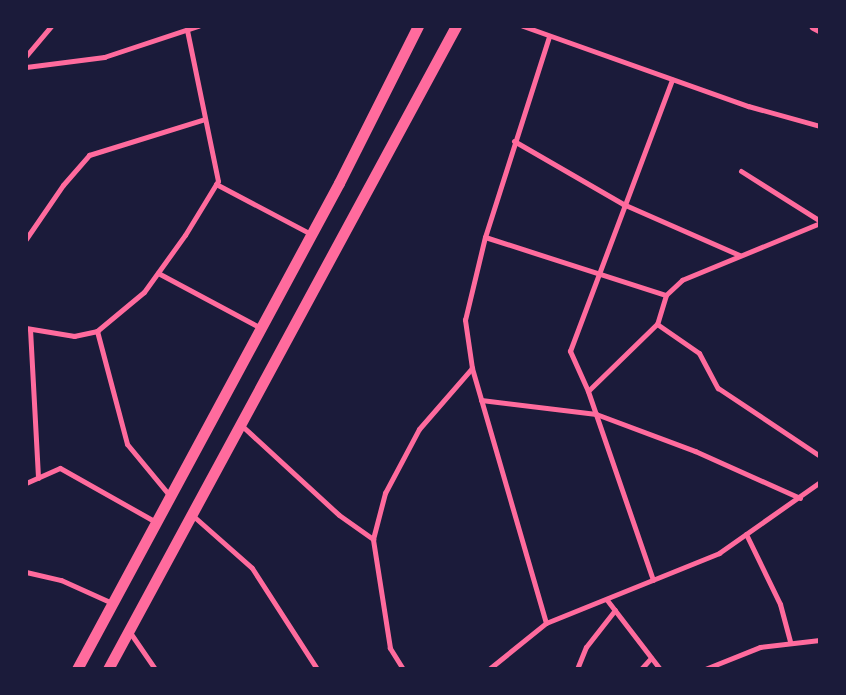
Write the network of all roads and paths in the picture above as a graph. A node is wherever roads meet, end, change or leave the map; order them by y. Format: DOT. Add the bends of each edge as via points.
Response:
graph roads {
  1 [pos="51,26"];
  2 [pos="198,26"];
  3 [pos="418,26"];
  4 [pos="456,26"];
  5 [pos="524,26"];
  6 [pos="814,26"];
  7 [pos="820,29"];
  8 [pos="187,30"];
  9 [pos="549,37"];
  10 [pos="26,56"];
  11 [pos="26,67"];
  12 [pos="672,80"];
  13 [pos="205,119"];
  14 [pos="820,126"];
  15 [pos="514,141"];
  16 [pos="741,171"];
  17 [pos="216,184"];
  18 [pos="623,204"];
  19 [pos="820,222"];
  20 [pos="310,234"];
  21 [pos="485,237"];
  22 [pos="26,240"];
  23 [pos="739,255"];
  24 [pos="598,271"];
  25 [pos="158,273"];
  26 [pos="666,295"];
  27 [pos="657,324"];
  28 [pos="262,328"];
  29 [pos="28,329"];
  30 [pos="97,331"];
  31 [pos="472,368"];
  32 [pos="588,391"];
  33 [pos="482,400"];
  34 [pos="596,414"];
  35 [pos="240,424"];
  36 [pos="820,456"];
  37 [pos="38,478"];
  38 [pos="820,482"];
  39 [pos="26,483"];
  40 [pos="170,496"];
  41 [pos="800,498"];
  42 [pos="191,514"];
  43 [pos="156,522"];
  44 [pos="746,534"];
  45 [pos="373,539"];
  46 [pos="26,572"];
  47 [pos="653,580"];
  48 [pos="607,600"];
  49 [pos="112,604"];
  50 [pos="615,610"];
  51 [pos="546,623"];
  52 [pos="129,631"];
  53 [pos="820,640"];
  54 [pos="790,642"];
  55 [pos="651,658"];
  56 [pos="77,669"];
  57 [pos="108,669"];
  58 [pos="154,669"];
  59 [pos="317,669"];
  60 [pos="403,669"];
  61 [pos="489,669"];
  62 [pos="577,669"];
  63 [pos="641,669"];
  64 [pos="660,669"];
  65 [pos="705,669"];
  1 -- 10 [label="street"];
  2 -- 8 [label="street"];
  3 -- 20 [label="highway"];
  4 -- 35 [label="highway"];
  5 -- 9 [label="street"];
  6 -- 7 [label="main road"];
  8 -- 11 [label="street" via="104,57"];
  8 -- 13 [label="street"];
  9 -- 12 [label="street"];
  9 -- 15 [label="street"];
  12 -- 14 [label="street"];
  12 -- 18 [label="street"];
  13 -- 17 [label="street"];
  13 -- 22 [label="street" via="89,155 63,185"];
  15 -- 18 [label="street"];
  15 -- 21 [label="street"];
  16 -- 19 [label="street"];
  17 -- 20 [label="street"];
  17 -- 25 [label="street"];
  18 -- 23 [label="street"];
  18 -- 24 [label="street"];
  19 -- 23 [label="street"];
  20 -- 28 [label="highway"];
  21 -- 24 [label="street"];
  21 -- 31 [label="street" via="465,320"];
  23 -- 26 [label="street" via="682,280"];
  24 -- 26 [label="street"];
  24 -- 32 [label="street" via="570,351"];
  25 -- 28 [label="street"];
  25 -- 30 [label="street" via="144,292"];
  26 -- 27 [label="street"];
  27 -- 32 [label="street"];
  27 -- 36 [label="street" via="699,353 718,388"];
  28 -- 40 [label="highway"];
  29 -- 30 [label="street" via="74,336"];
  29 -- 37 [label="street"];
  30 -- 40 [label="street" via="127,444"];
  31 -- 33 [label="street"];
  31 -- 45 [label="street" via="419,429 385,493"];
  32 -- 34 [label="street"];
  33 -- 34 [label="street"];
  33 -- 51 [label="street"];
  34 -- 41 [label="street" via="695,451"];
  34 -- 47 [label="street"];
  35 -- 42 [label="highway"];
  35 -- 45 [label="street" via="339,515"];
  37 -- 39 [label="street"];
  37 -- 43 [label="street" via="60,468"];
  38 -- 41 [label="street"];
  40 -- 43 [label="highway"];
  41 -- 44 [label="street"];
  42 -- 52 [label="highway"];
  42 -- 59 [label="street" via="252,568"];
  43 -- 49 [label="highway"];
  44 -- 47 [label="street" via="719,552"];
  44 -- 54 [label="street" via="780,604"];
  45 -- 60 [label="street" via="390,648"];
  46 -- 49 [label="street" via="61,580"];
  47 -- 48 [label="street"];
  48 -- 50 [label="street"];
  48 -- 51 [label="street"];
  49 -- 56 [label="highway"];
  50 -- 55 [label="street"];
  50 -- 62 [label="street" via="586,647"];
  51 -- 61 [label="street"];
  52 -- 57 [label="highway"];
  52 -- 58 [label="street"];
  53 -- 54 [label="street"];
  54 -- 65 [label="street" via="760,647"];
  55 -- 63 [label="street"];
  55 -- 64 [label="street"];
}
